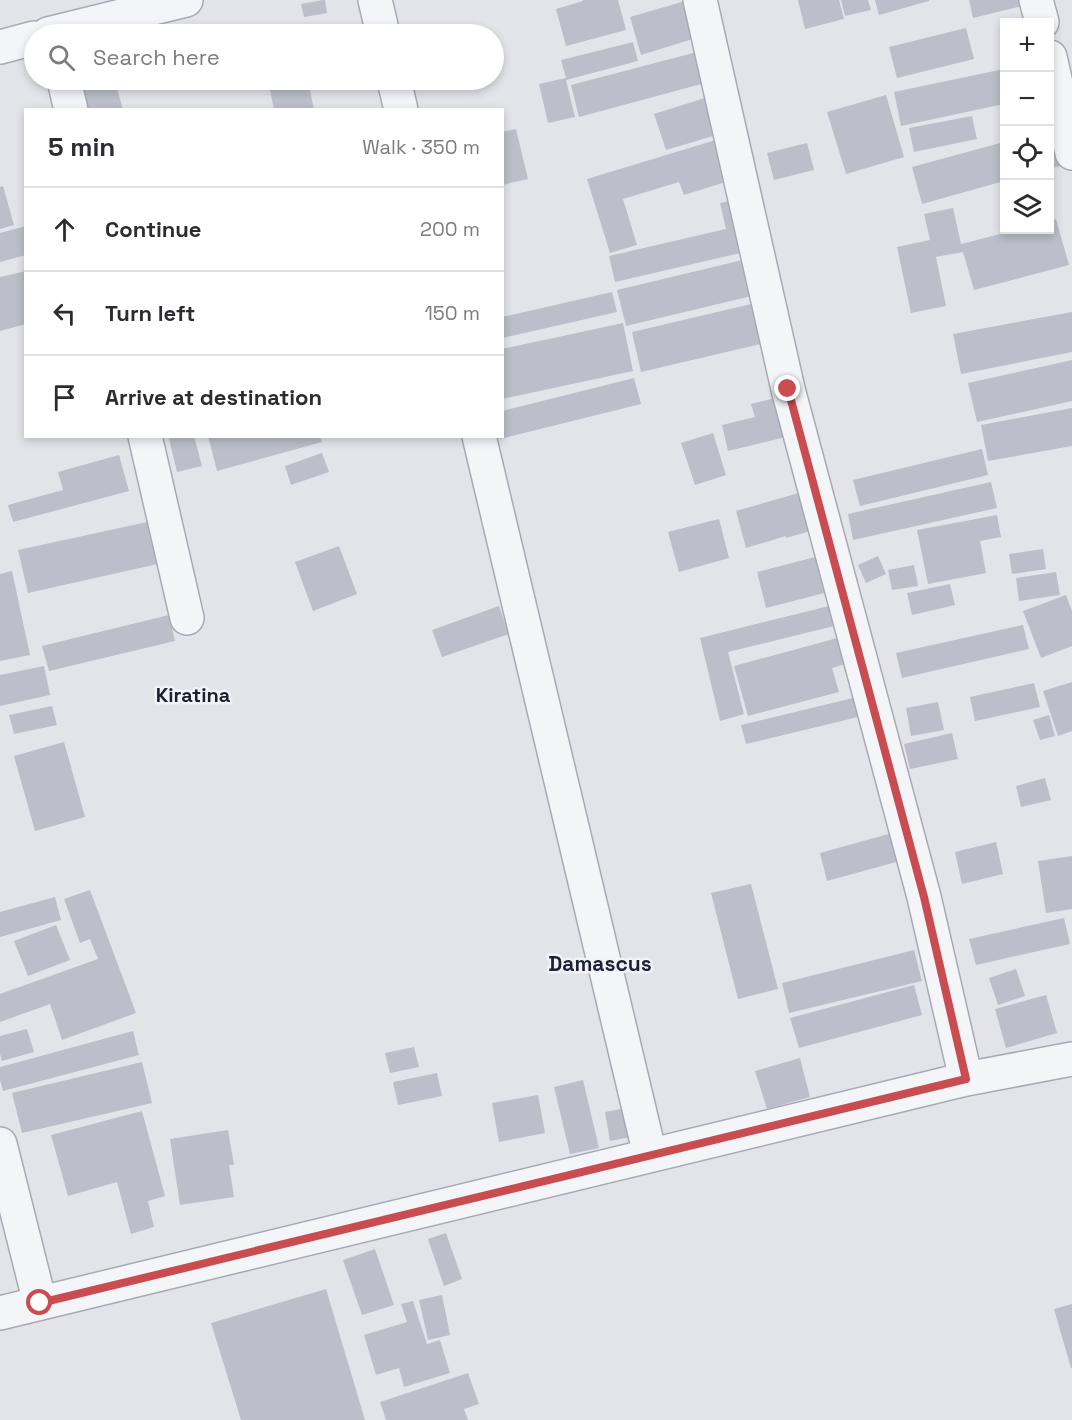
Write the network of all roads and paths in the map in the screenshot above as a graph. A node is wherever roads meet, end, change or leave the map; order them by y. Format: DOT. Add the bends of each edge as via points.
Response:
graph roads {
  1 [pos="186,0"];
  2 [pos="375,0"];
  3 [pos="700,0"];
  4 [pos="1036,0"];
  5 [pos="114,9"];
  6 [pos="1041,18"];
  7 [pos="75,24"];
  8 [pos="381,24"];
  9 [pos="24,41"];
  10 [pos="0,47"];
  11 [pos="1053,72"];
  12 [pos="66,90"];
  13 [pos="396,90"];
  14 [pos="71,108"];
  15 [pos="401,108"];
  16 [pos="1072,153"];
  17 [pos="145,438"];
  18 [pos="479,438"];
  19 [pos="187,618"];
  20 [pos="1072,1059"];
  21 [pos="966,1079"];
  22 [pos="0,1144"];
  23 [pos="650,1155"];
  24 [pos="40,1303"];
  25 [pos="0,1313"];
  1 -- 5 [label="street"];
  2 -- 8 [label="street"];
  3 -- 21 [label="street" via="788,389 924,897"];
  4 -- 6 [label="street"];
  5 -- 7 [label="street"];
  9 -- 10 [label="street"];
  11 -- 16 [label="street"];
  12 -- 14 [label="street"];
  13 -- 15 [label="street"];
  17 -- 19 [label="street"];
  18 -- 23 [label="street"];
  20 -- 21 [label="street"];
  21 -- 23 [label="street"];
  22 -- 24 [label="street"];
  23 -- 24 [label="street"];
  24 -- 25 [label="street"];
}
